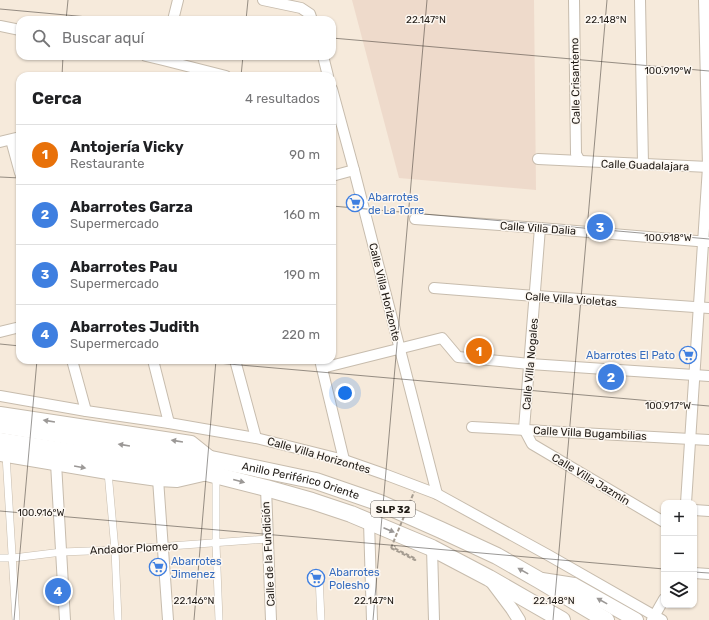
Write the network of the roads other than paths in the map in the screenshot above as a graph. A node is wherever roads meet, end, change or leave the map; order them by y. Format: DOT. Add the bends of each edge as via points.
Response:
graph roads {
  1 [pos="178,0"];
  2 [pos="263,0"];
  3 [pos="574,0"];
  4 [pos="640,0"];
  5 [pos="704,0"];
  6 [pos="174,16"];
  7 [pos="310,16"];
  8 [pos="0,26"];
  9 [pos="16,29"];
  10 [pos="171,60"];
  11 [pos="324,60"];
  12 [pos="212,72"];
  13 [pos="327,72"];
  14 [pos="336,104"];
  15 [pos="15,139"];
  16 [pos="0,142"];
  17 [pos="538,159"];
  18 [pos="580,161"];
  19 [pos="643,164"];
  20 [pos="708,167"];
  21 [pos="354,170"];
  22 [pos="336,175"];
  23 [pos="415,219"];
  24 [pos="540,228"];
  25 [pos="706,242"];
  26 [pos="434,288"];
  27 [pos="535,296"];
  28 [pos="698,307"];
  29 [pos="709,308"];
  30 [pos="16,328"];
  31 [pos="0,332"];
  32 [pos="400,349"];
  33 [pos="336,361"];
  34 [pos="73,364"];
  35 [pos="154,364"];
  36 [pos="236,364"];
  37 [pos="321,364"];
  38 [pos="530,364"];
  39 [pos="694,375"];
  40 [pos="709,376"];
  41 [pos="0,396"];
  42 [pos="86,411"];
  43 [pos="0,414"];
  44 [pos="169,423"];
  45 [pos="0,425"];
  46 [pos="472,427"];
  47 [pos="524,429"];
  48 [pos="256,438"];
  49 [pos="690,438"];
  50 [pos="709,440"];
  51 [pos="2,450"];
  52 [pos="344,460"];
  53 [pos="56,463"];
  54 [pos="189,463"];
  55 [pos="212,469"];
  56 [pos="108,472"];
  57 [pos="158,479"];
  58 [pos="266,488"];
  59 [pos="437,494"];
  60 [pos="686,500"];
  61 [pos="697,510"];
  62 [pos="709,511"];
  63 [pos="661,520"];
  64 [pos="369,522"];
  65 [pos="268,539"];
  66 [pos="216,544"];
  67 [pos="163,546"];
  68 [pos="115,550"];
  69 [pos="62,552"];
  70 [pos="432,556"];
  71 [pos="0,558"];
  72 [pos="13,558"];
  73 [pos="697,573"];
  74 [pos="709,574"];
  75 [pos="319,576"];
  76 [pos="489,578"];
  77 [pos="539,580"];
  78 [pos="521,597"];
  79 [pos="661,606"];
  80 [pos="656,618"];
  81 [pos="16,620"];
  82 [pos="65,620"];
  83 [pos="118,620"];
  84 [pos="168,620"];
  85 [pos="219,620"];
  86 [pos="271,620"];
  87 [pos="321,620"];
  88 [pos="372,620"];
  89 [pos="434,620"];
  90 [pos="519,620"];
  91 [pos="547,620"];
  92 [pos="562,620"];
  93 [pos="606,620"];
  94 [pos="636,620"];
  1 -- 6 [label="street"];
  2 -- 7 [label="street" via="301,8"];
  3 -- 18 [label="street, Calle Crisantemo" via="576,154"];
  4 -- 19 [label="street"];
  5 -- 20 [label="street"];
  8 -- 9 [label="street"];
  10 -- 12 [label="street"];
  11 -- 13 [label="street"];
  14 -- 21 [label="street, Calle Villa Horizonte"];
  15 -- 16 [label="street"];
  17 -- 18 [label="street, Calle Guadalajara"];
  18 -- 19 [label="street, Calle Guadalajara"];
  19 -- 20 [label="street, Calle Guadalajara"];
  20 -- 25 [label="street"];
  21 -- 22 [label="street"];
  21 -- 32 [label="street, Calle Villa Horizonte"];
  23 -- 24 [label="street, Calle Villa Dalia"];
  24 -- 25 [label="street, Calle Villa Dalia"];
  24 -- 27 [label="street, Calle Villa Nogales"];
  25 -- 28 [label="street"];
  26 -- 27 [label="street, Calle Villa Violetas"];
  27 -- 28 [label="street, Calle Villa Violetas"];
  27 -- 38 [label="street, Calle Villa Nogales"];
  28 -- 29 [label="street, Calle Villa Violetas"];
  28 -- 39 [label="street"];
  30 -- 31 [label="street"];
  32 -- 33 [label="street"];
  32 -- 38 [label="street" via="442,338 458,357"];
  32 -- 59 [label="street, Calle Villa Horizonte"];
  34 -- 42 [label="street"];
  35 -- 44 [label="street"];
  36 -- 48 [label="street"];
  37 -- 52 [label="street"];
  38 -- 39 [label="street"];
  38 -- 47 [label="street, Calle Villa Nogales"];
  39 -- 40 [label="street"];
  39 -- 49 [label="street"];
  41 -- 42 [label="street, Calle Villa Horizontes"];
  42 -- 44 [label="street, Calle Villa Horizontes"];
  55 -- 43 [label="main road, Anillo Periférico Oriente, one-way" via="191,444"];
  44 -- 48 [label="street, Calle Villa Horizontes"];
  54 -- 45 [label="highway, Anillo Periférico Oriente / SLP 32, one-way"];
  46 -- 47 [label="street, Calle Villa Bugambilias"];
  47 -- 49 [label="street, Calle Villa Bugambilias"];
  47 -- 63 [label="street, Calle Villa Jazmín" via="532,444"];
  48 -- 52 [label="street, Calle Villa Horizontes"];
  49 -- 50 [label="street, Calle Villa Bugambilias"];
  49 -- 60 [label="street"];
  51 -- 53 [label="main road, Anillo Periférico Oriente"];
  51 -- 54 [label="highway, Anillo Periférico Oriente / SLP 32"];
  51 -- 72 [label="street"];
  52 -- 59 [label="street, Calle Villa Horizontes"];
  53 -- 56 [label="main road, Anillo Periférico Oriente, one-way"];
  53 -- 69 [label="street"];
  54 -- 55 [label="highway, Anillo Periférico Oriente / SLP 32"];
  55 -- 57 [label="main road, Anillo Periférico Oriente" via="177,480"];
  55 -- 58 [label="highway, Anillo Periférico Oriente / SLP 32, one-way"];
  55 -- 66 [label="street"];
  77 -- 55 [label="highway, Anillo Periférico Oriente / SLP 32, one-way" via="497,556 441,530 380,503 316,481"];
  56 -- 57 [label="main road, Anillo Periférico Oriente"];
  56 -- 68 [label="street"];
  57 -- 67 [label="street"];
  58 -- 64 [label="highway, Anillo Periférico Oriente / SLP 32" via="319,503"];
  58 -- 65 [label="street, Calle de la Fundición"];
  59 -- 80 [label="street, Calle Villa Horizontes"];
  61 -- 62 [label="street"];
  64 -- 70 [label="highway, Anillo Periférico Oriente / SLP 32, one-way"];
  64 -- 88 [label="street"];
  65 -- 66 [label="street, Andador Plomero"];
  65 -- 86 [label="street, Calle de la Fundición"];
  66 -- 67 [label="street, Andador Plomero"];
  66 -- 85 [label="street"];
  67 -- 68 [label="street, Andador Plomero"];
  67 -- 84 [label="street"];
  68 -- 69 [label="street, Andador Plomero"];
  68 -- 83 [label="street"];
  69 -- 72 [label="street, Andador Plomero"];
  69 -- 82 [label="street"];
  70 -- 76 [label="highway, Anillo Periférico Oriente / SLP 32"];
  70 -- 89 [label="street"];
  71 -- 72 [label="street, Andador Plomero"];
  72 -- 81 [label="street"];
  73 -- 74 [label="street"];
  75 -- 87 [label="street"];
  76 -- 78 [label="highway, Anillo Periférico Oriente / SLP 32"];
  76 -- 90 [label="street, Anillo Periférico Oriente"];
  77 -- 93 [label="highway, Anillo Periférico Oriente / SLP 32"];
  94 -- 77 [label="main road, Anillo Periférico Oriente, one-way" via="574,585"];
  78 -- 91 [label="main road, Anillo Periférico Oriente"];
  78 -- 92 [label="highway, Anillo Periférico Oriente / SLP 32"];
  79 -- 80 [label="street"];
}
